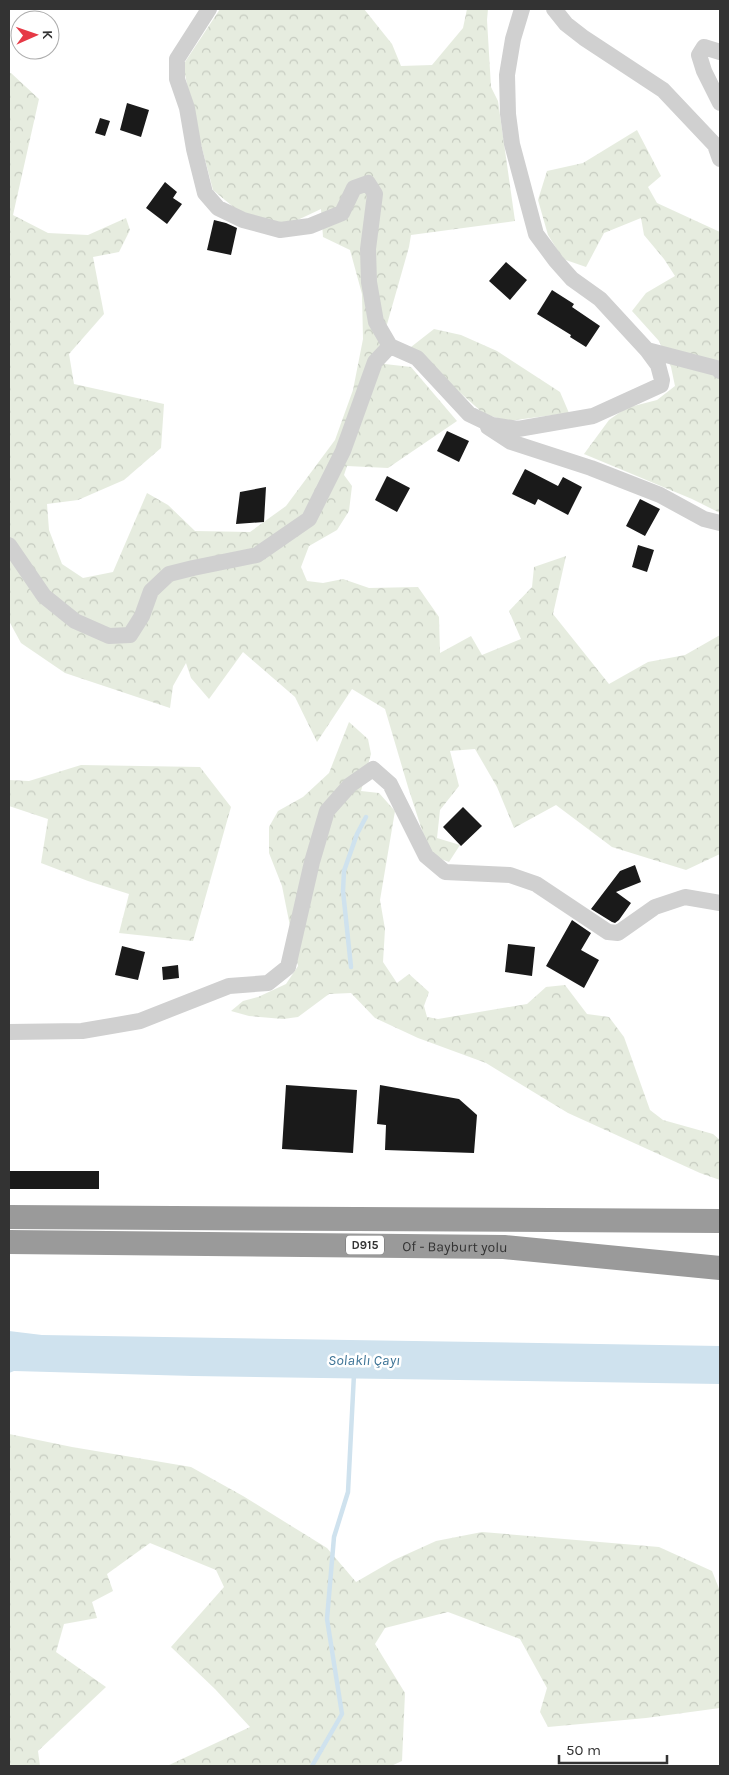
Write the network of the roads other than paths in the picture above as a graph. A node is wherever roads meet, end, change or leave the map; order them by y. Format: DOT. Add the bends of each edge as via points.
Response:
graph roads {
  1 [pos="209,9"];
  2 [pos="522,9"];
  3 [pos="554,9"];
  4 [pos="720,52"];
  5 [pos="720,103"];
  6 [pos="720,159"];
  7 [pos="390,346"];
  8 [pos="647,350"];
  9 [pos="720,371"];
  10 [pos="469,414"];
  11 [pos="720,523"];
  12 [pos="9,545"];
  13 [pos="720,902"];
  14 [pos="9,1032"];
  15 [pos="9,1217"];
  16 [pos="720,1222"];
  17 [pos="9,1242"];
  18 [pos="720,1268"];
  1 -- 7 [label="street" via="177,60 177,78 206,193 218,208 243,220 280,230 310,226 342,213 354,188 368,183 375,194 368,249 369,282 376,322"];
  2 -- 8 [label="street" via="507,75 508,114 512,144 536,234 572,279 600,299"];
  3 -- 6 [label="street" via="584,38 663,90 715,145"];
  4 -- 5 [label="street" via="704,47 699,55"];
  7 -- 10 [label="street" via="417,358"];
  7 -- 12 [label="street" via="374,362 343,451 309,519 256,555 169,574 151,592 130,635 108,636 75,622 44,596"];
  8 -- 9 [label="street"];
  8 -- 10 [label="street" via="658,365 661,385 593,416 518,429 492,425"];
  10 -- 11 [label="street" via="511,442 591,468 660,495 704,519"];
  13 -- 14 [label="street" via="685,897 655,908 618,933 608,932 536,884 510,875 445,872 426,856 390,784 372,769 350,784 326,811 288,967 268,983 229,986 140,1021 82,1031"];
  15 -- 16 [label="highway, Of - Bayburt yolu / D915"];
  17 -- 18 [label="highway, Of - Bayburt yolu / D915" via="504,1247"];
}
